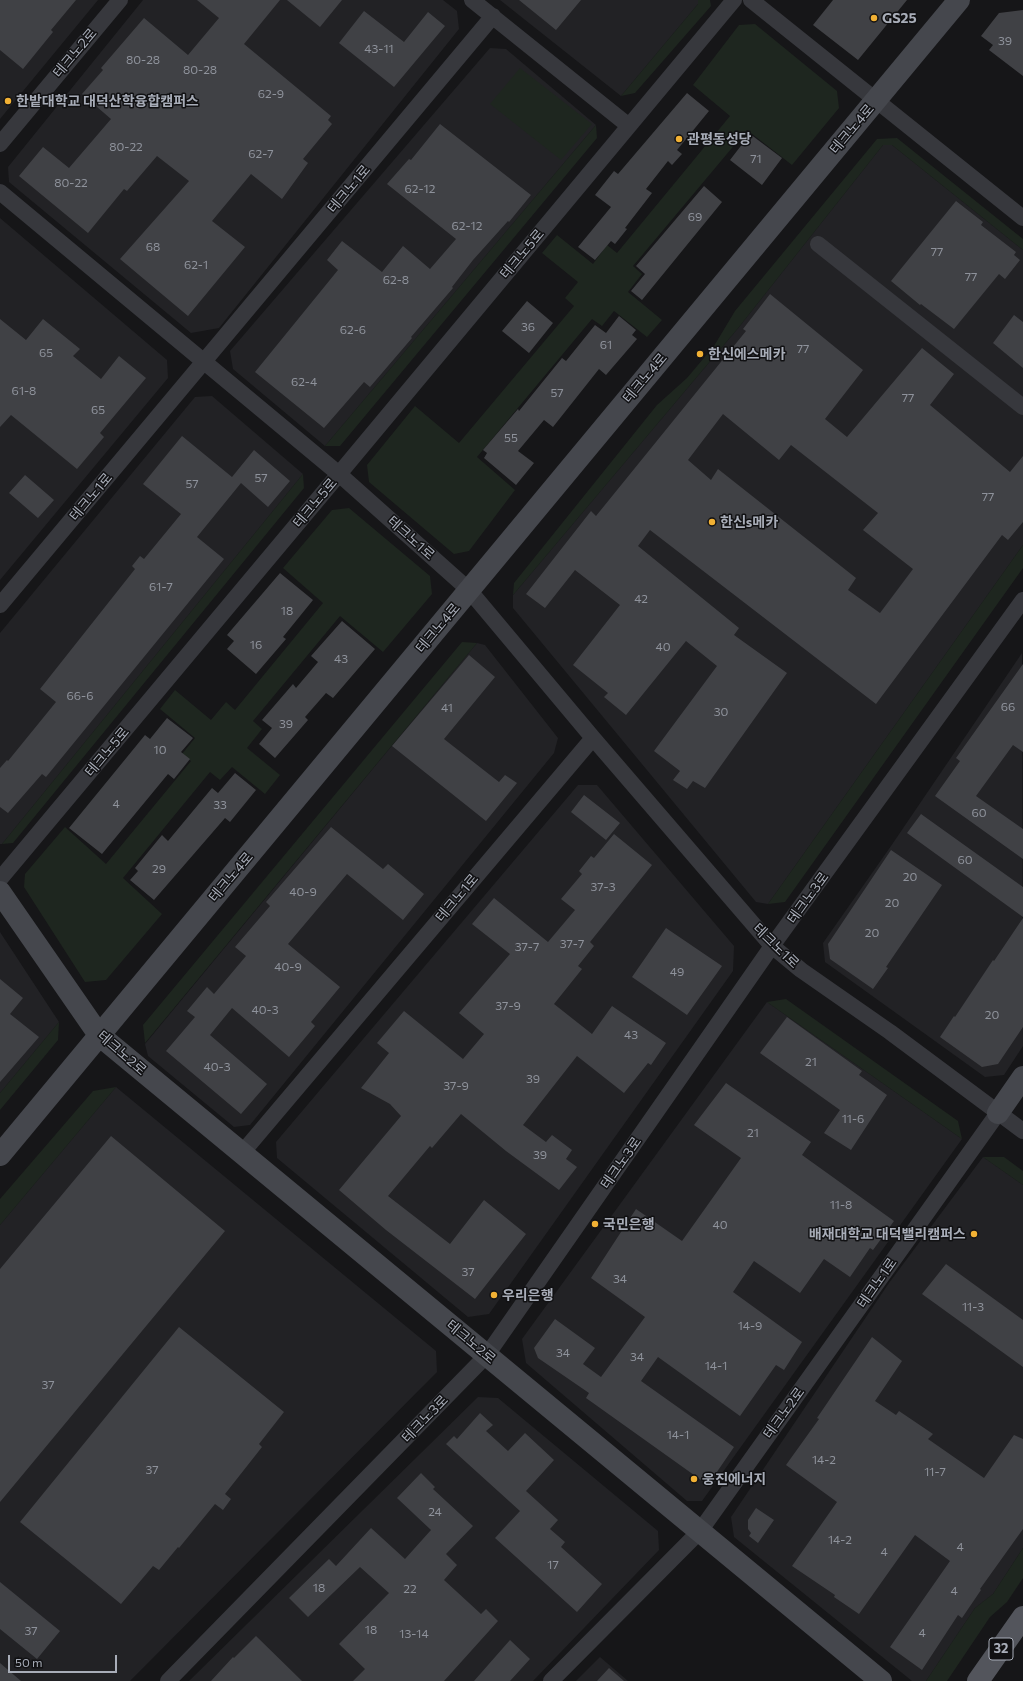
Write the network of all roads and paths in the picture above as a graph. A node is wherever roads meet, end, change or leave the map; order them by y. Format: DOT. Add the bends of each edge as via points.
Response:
graph roads {
  1 [pos="120,0"];
  2 [pos="472,0"];
  3 [pos="734,0"];
  4 [pos="752,0"];
  5 [pos="959,0"];
  6 [pos="493,16"];
  7 [pos="876,100"];
  8 [pos="629,126"];
  9 [pos="0,144"];
  10 [pos="0,192"];
  11 [pos="1023,218"];
  12 [pos="818,244"];
  13 [pos="204,362"];
  14 [pos="1023,407"];
  15 [pos="340,474"];
  16 [pos="469,590"];
  17 [pos="1023,600"];
  18 [pos="0,605"];
  19 [pos="592,738"];
  20 [pos="0,879"];
  21 [pos="0,892"];
  22 [pos="772,946"];
  23 [pos="100,1035"];
  24 [pos="1023,1077"];
  25 [pos="998,1112"];
  26 [pos="1023,1131"];
  27 [pos="242,1153"];
  28 [pos="0,1155"];
  29 [pos="840,1335"];
  30 [pos="487,1356"];
  31 [pos="700,1531"];
  32 [pos="1023,1617"];
  33 [pos="168,1681"];
  34 [pos="551,1681"];
  35 [pos="881,1681"];
  36 [pos="978,1681"];
  1 -- 9 [label="street, 테크노2로"];
  2 -- 6 [label="street"];
  3 -- 8 [label="street, 테크노5로"];
  4 -- 7 [label="street, 테크노4로"];
  5 -- 7 [label="main road, 테크노4로"];
  6 -- 8 [label="street"];
  6 -- 13 [label="street, 테크노1로"];
  7 -- 11 [label="street, 테크노4로"];
  7 -- 16 [label="main road, 테크노4로"];
  8 -- 15 [label="street, 테크노5로"];
  10 -- 13 [label="street, 테크노1로"];
  12 -- 14 [label="street"];
  13 -- 15 [label="street, 테크노1로"];
  13 -- 18 [label="street, 테크노1로"];
  15 -- 16 [label="street, 테크노1로"];
  15 -- 20 [label="street, 테크노5로"];
  16 -- 19 [label="street, 테크노1로"];
  16 -- 23 [label="main road, 테크노4로"];
  17 -- 22 [label="street, 테크노3로"];
  19 -- 22 [label="street, 테크노1로"];
  19 -- 27 [label="street, 테크노1로"];
  21 -- 23 [label="main road, 테크노2로"];
  22 -- 25 [label="street, 테크노1로" via="801,970"];
  22 -- 30 [label="street, 테크노3로"];
  23 -- 27 [label="main road, 테크노2로"];
  23 -- 28 [label="main road, 테크노4로"];
  24 -- 25 [label="main road, 테크노1로"];
  25 -- 26 [label="street, 테크노1로"];
  25 -- 29 [label="street, 테크노1로"];
  27 -- 30 [label="main road, 테크노2로"];
  29 -- 31 [label="street, 테크노2로"];
  30 -- 31 [label="main road, 테크노2로"];
  30 -- 33 [label="street, 테크노3로"];
  31 -- 34 [label="street, 테크노2로"];
  31 -- 35 [label="main road, 테크노2로"];
  32 -- 36 [label="main road, 32"];
}
